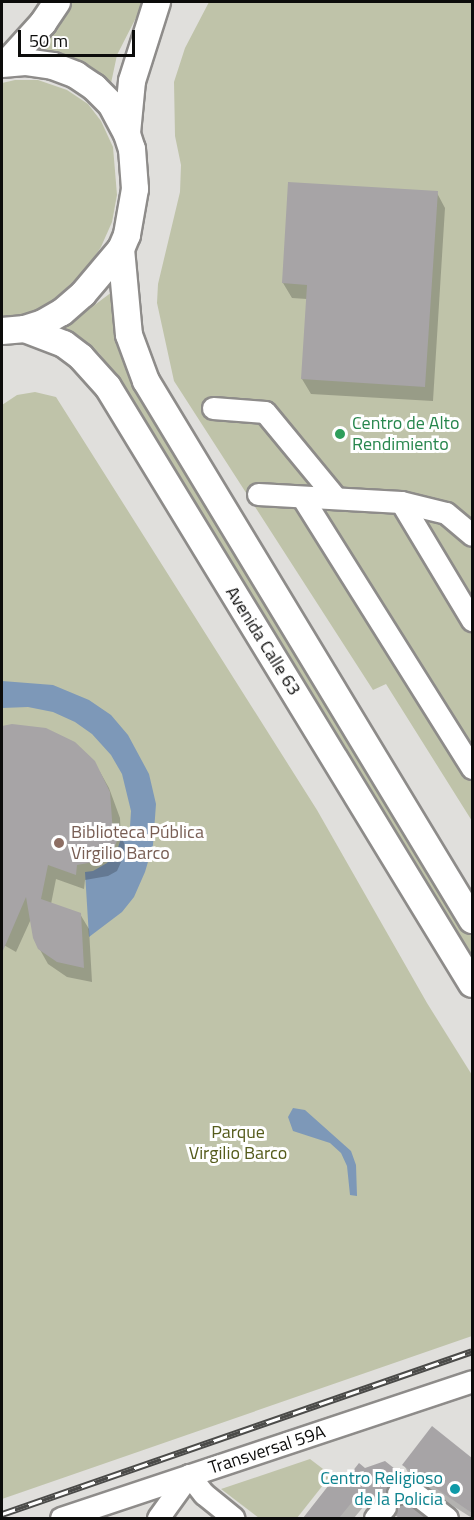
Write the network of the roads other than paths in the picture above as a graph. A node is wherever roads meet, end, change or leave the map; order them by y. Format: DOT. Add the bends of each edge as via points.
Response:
graph roads {
  1 [pos="57,2"];
  2 [pos="157,2"];
  3 [pos="4,64"];
  4 [pos="127,134"];
  5 [pos="121,249"];
  6 [pos="9,332"];
  7 [pos="213,408"];
  8 [pos="258,494"];
  9 [pos="302,497"];
  10 [pos="335,497"];
  11 [pos="400,502"];
  12 [pos="472,535"];
  13 [pos="472,620"];
  14 [pos="464,739"];
  15 [pos="472,768"];
  16 [pos="472,920"];
  17 [pos="472,984"];
  18 [pos="472,1381"];
  19 [pos="189,1475"];
  20 [pos="386,1506"];
  21 [pos="61,1518"];
  22 [pos="158,1518"];
  23 [pos="234,1518"];
  24 [pos="447,1518"];
  1 -- 3 [label="main road" via="43,23"];
  2 -- 4 [label="main road" via="132,81"];
  3 -- 4 [label="main road" via="53,66 76,75 111,104"];
  4 -- 5 [label="main road" via="135,189"];
  5 -- 6 [label="main road" via="83,294 62,312 43,323"];
  5 -- 16 [label="main road, Avenida Calle 63" via="129,335 146,381"];
  6 -- 17 [label="main road, Avenida Calle 63" via="64,344 108,387"];
  7 -- 10 [label="street" via="264,412"];
  8 -- 9 [label="street"];
  9 -- 10 [label="street"];
  9 -- 14 [label="street"];
  10 -- 11 [label="street"];
  11 -- 12 [label="street" via="446,513"];
  11 -- 13 [label="street"];
  14 -- 15 [label="street"];
  18 -- 19 [label="street, Transversal 59A"];
  19 -- 21 [label="street, Transversal 59A"];
  19 -- 22 [label="street"];
  19 -- 23 [label="street" via="204,1494"];
  20 -- 24 [label="street" via="404,1485"];
}
